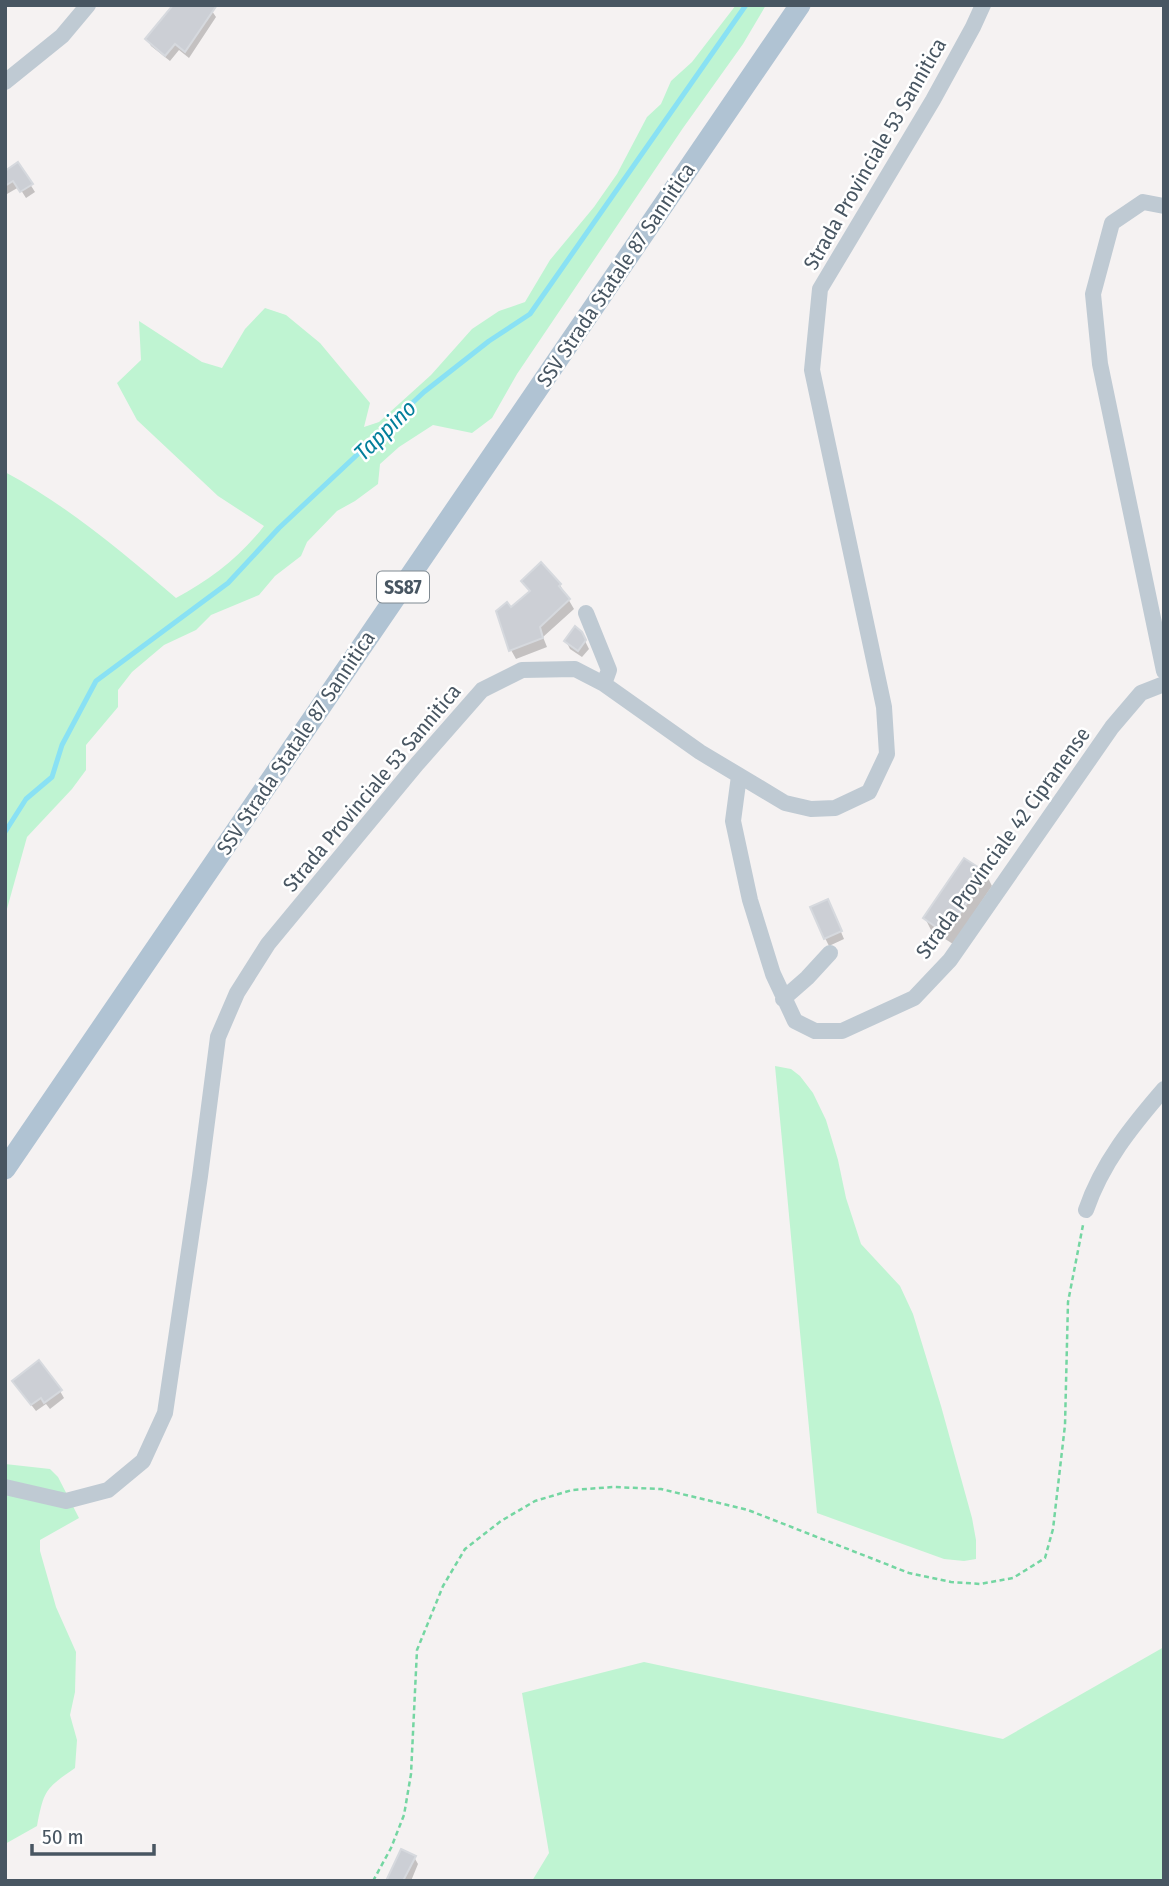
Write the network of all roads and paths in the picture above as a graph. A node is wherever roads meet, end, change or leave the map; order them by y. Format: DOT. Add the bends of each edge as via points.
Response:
graph roads {
  1 [pos="88,5"];
  2 [pos="800,5"];
  3 [pos="983,5"];
  4 [pos="5,82"];
  5 [pos="1164,206"];
  6 [pos="586,613"];
  7 [pos="1164,671"];
  8 [pos="604,684"];
  9 [pos="1164,684"];
  10 [pos="739,776"];
  11 [pos="830,953"];
  12 [pos="783,999"];
  13 [pos="1164,1089"];
  14 [pos="5,1169"];
  15 [pos="1086,1210"];
  16 [pos="5,1487"];
  17 [pos="373,1881"];
  1 -- 4 [label="street" via="62,36"];
  2 -- 14 [label="main road, SSV Strada Statale 87 Sannitica / SS87"];
  3 -- 10 [label="street, Strada Provinciale 53 Sannitica" via="933,100 820,289 812,370 884,707 887,754 869,792 835,808 785,803"];
  5 -- 7 [label="street" via="1143,202 1112,223 1093,294 1100,364"];
  6 -- 8 [label="street" via="609,670"];
  8 -- 10 [label="street, Strada Provinciale 53 Sannitica"];
  8 -- 16 [label="street, Strada Provinciale 53 Sannitica" via="575,669 522,670 482,690 268,944 237,993 218,1037 164,1413 143,1461 108,1490 66,1501"];
  9 -- 12 [label="street, Strada Provinciale 42 Cipranense" via="1141,694 1112,727 950,960 914,998 842,1031 815,1031 795,1021"];
  10 -- 12 [label="street, Strada Provinciale 42 Cipranense" via="733,821 750,900"];
  11 -- 12 [label="street"];
  13 -- 15 [label="street" via="1117,1148 1096,1182"];
  15 -- 17 [label="path" via="1068,1302 1065,1425 1053,1529 1045,1558 1013,1578 979,1584 951,1582 909,1573 748,1510 661,1489 572,1490 535,1501 466,1549 443,1586 417,1650 411,1774 404,1815"];
}
